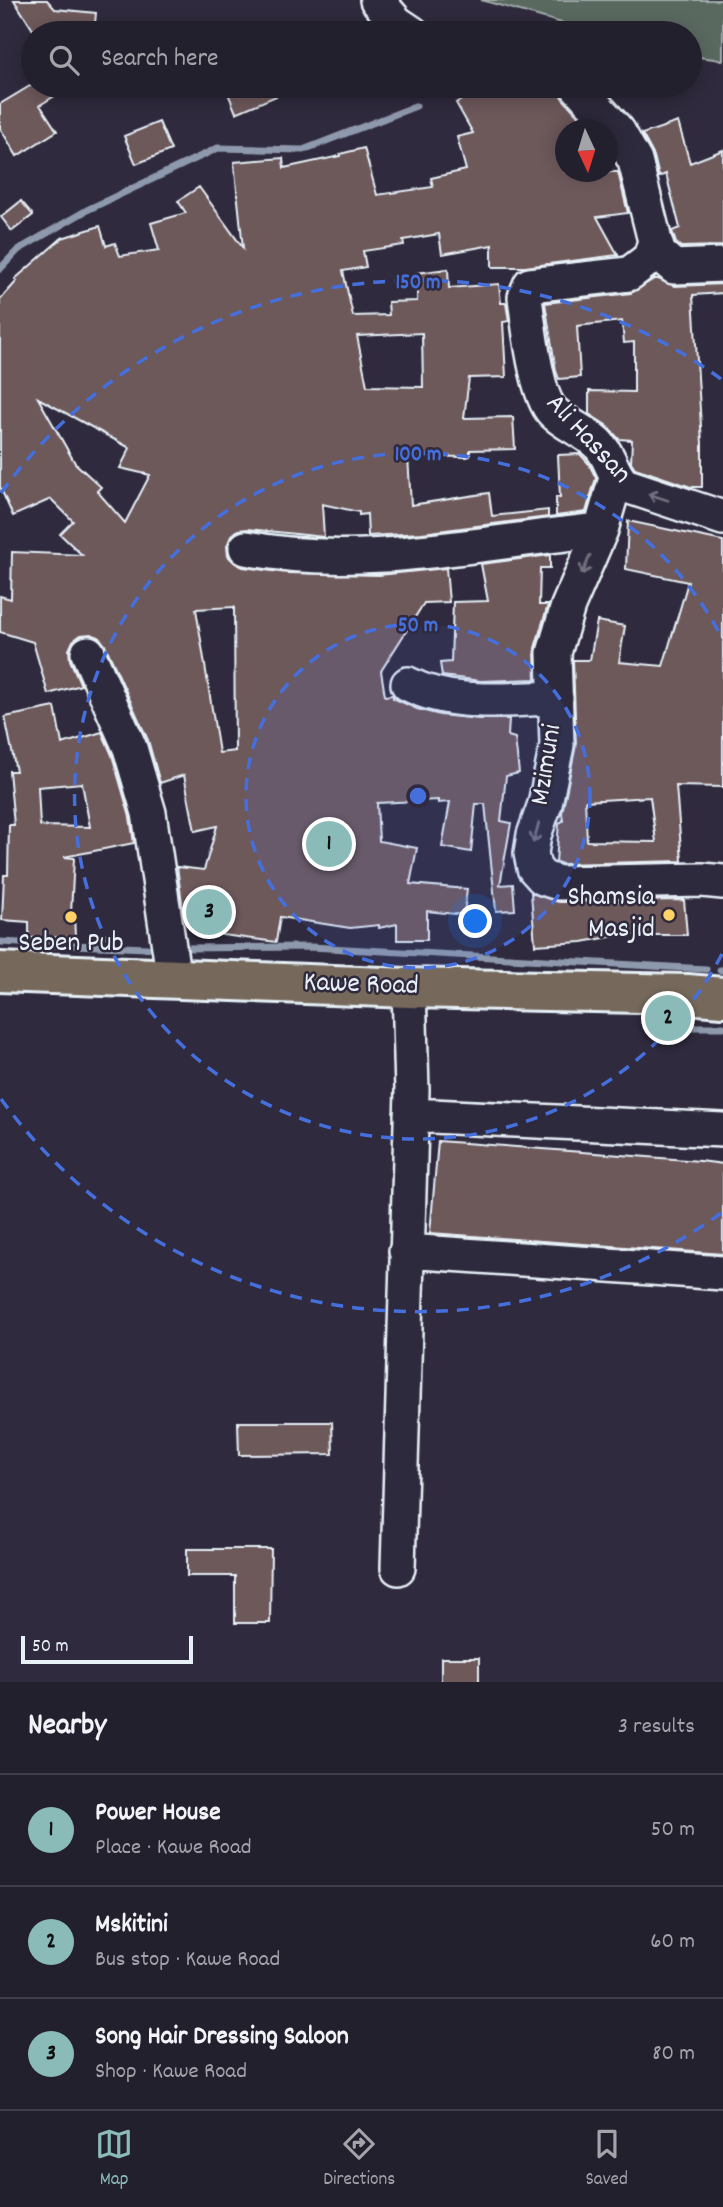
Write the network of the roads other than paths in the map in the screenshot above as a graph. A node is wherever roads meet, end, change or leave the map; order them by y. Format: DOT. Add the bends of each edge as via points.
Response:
graph roads {
  1 [pos="377,0"];
  2 [pos="395,21"];
  3 [pos="588,98"];
  4 [pos="654,241"];
  5 [pos="723,265"];
  6 [pos="616,478"];
  7 [pos="723,518"];
  8 [pos="600,530"];
  9 [pos="246,548"];
  10 [pos="88,653"];
  11 [pos="408,684"];
  12 [pos="556,698"];
  13 [pos="723,882"];
  14 [pos="0,972"];
  15 [pos="174,980"];
  16 [pos="409,988"];
  17 [pos="723,997"];
  18 [pos="411,1115"];
  19 [pos="723,1130"];
  20 [pos="406,1251"];
  21 [pos="723,1273"];
  22 [pos="398,1568"];
  1 -- 2 [label="street"];
  3 -- 4 [label="street" via="618,131 635,162"];
  4 -- 5 [label="street" via="659,254 674,267"];
  4 -- 6 [label="street, Ali Hassan" via="650,258 629,274 530,285 525,297 542,397 552,412 604,450"];
  7 -- 6 [label="street, Ali Hassan, one-way" via="633,489"];
  6 -- 8 [label="street, Mzimuni"];
  8 -- 9 [label="street" via="387,554 308,556"];
  8 -- 12 [label="street, Mzimuni, one-way" via="557,638"];
  10 -- 15 [label="street" via="130,748 149,813"];
  11 -- 12 [label="street" via="448,698"];
  12 -- 13 [label="street, Mzimuni, one-way" via="554,765 531,853 534,868 543,878 559,883"];
  14 -- 15 [label="main road, Kawe Road"];
  15 -- 16 [label="main road, Kawe Road"];
  16 -- 17 [label="main road, Kawe Road"];
  16 -- 18 [label="street"];
  18 -- 19 [label="street"];
  18 -- 20 [label="street"];
  20 -- 21 [label="street"];
  20 -- 22 [label="street"];
}
